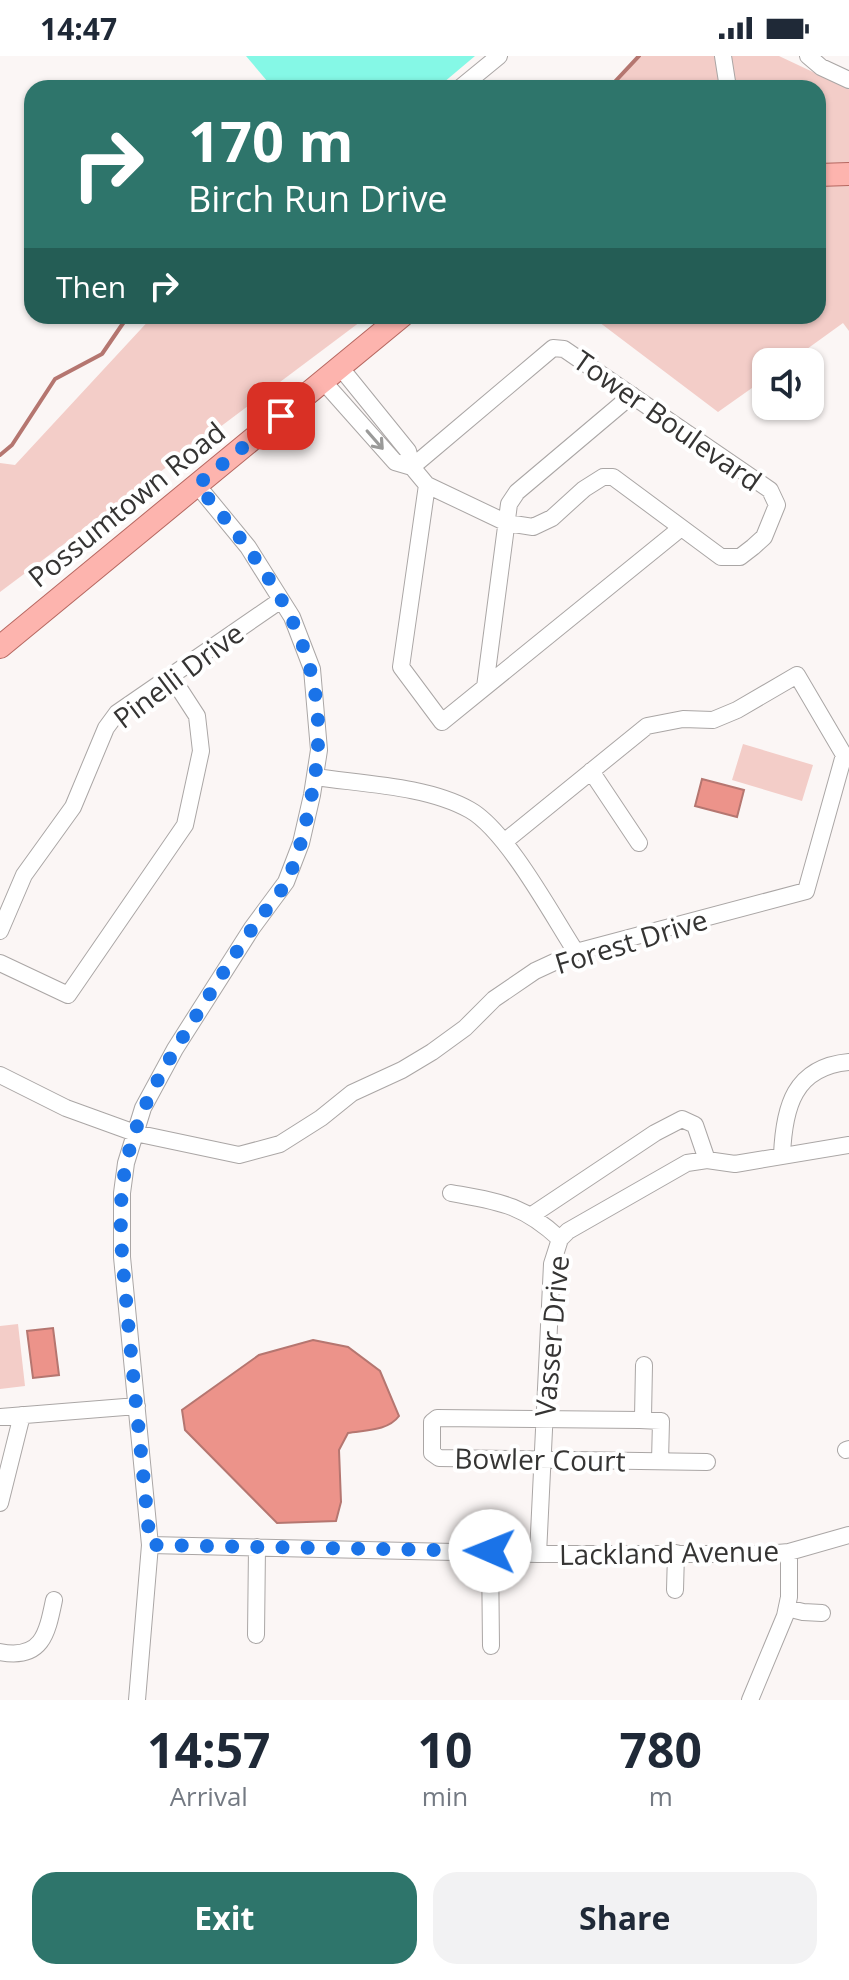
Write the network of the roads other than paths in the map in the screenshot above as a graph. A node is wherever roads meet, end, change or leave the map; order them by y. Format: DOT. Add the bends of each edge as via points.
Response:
graph roads {
  1 [pos="499,56"];
  2 [pos="723,56"];
  3 [pos="808,56"];
  4 [pos="470,80"];
  5 [pos="727,80"];
  6 [pos="849,80"];
  7 [pos="849,174"];
  8 [pos="826,175"];
  9 [pos="386,324"];
  10 [pos="331,374"];
  11 [pos="632,395"];
  12 [pos="412,467"];
  13 [pos="197,485"];
  14 [pos="427,485"];
  15 [pos="507,523"];
  16 [pos="681,528"];
  17 [pos="281,600"];
  18 [pos="0,647"];
  19 [pos="171,676"];
  20 [pos="485,687"];
  21 [pos="591,771"];
  22 [pos="315,777"];
  23 [pos="504,842"];
  24 [pos="639,843"];
  25 [pos="0,931"];
  26 [pos="576,952"];
  27 [pos="0,963"];
  28 [pos="849,1062"];
  29 [pos="0,1075"];
  30 [pos="135,1133"];
  31 [pos="849,1145"];
  32 [pos="782,1155"];
  33 [pos="707,1160"];
  34 [pos="451,1193"];
  35 [pos="532,1215"];
  36 [pos="560,1239"];
  37 [pos="644,1365"];
  38 [pos="137,1406"];
  39 [pos="22,1415"];
  40 [pos="0,1417"];
  41 [pos="543,1419"];
  42 [pos="640,1420"];
  43 [pos="542,1458"];
  44 [pos="660,1461"];
  45 [pos="707,1462"];
  46 [pos="0,1503"];
  47 [pos="849,1535"];
  48 [pos="150,1545"];
  49 [pos="257,1547"];
  50 [pos="490,1551"];
  51 [pos="789,1552"];
  52 [pos="676,1553"];
  53 [pos="538,1554"];
  54 [pos="675,1590"];
  55 [pos="54,1600"];
  56 [pos="787,1608"];
  57 [pos="822,1613"];
  58 [pos="256,1635"];
  59 [pos="491,1646"];
  60 [pos="0,1652"];
  61 [pos="137,1700"];
  62 [pos="750,1700"];
  1 -- 4 [label="street"];
  2 -- 5 [label="street"];
  3 -- 6 [label="street"];
  7 -- 8 [label="main road"];
  9 -- 10 [label="main road, Possumtown Road"];
  10 -- 12 [label="street, Tower Boulevard" via="408,451"];
  10 -- 13 [label="main road, Possumtown Road"];
  11 -- 12 [label="street, Tower Boulevard" via="564,349 553,348"];
  11 -- 15 [label="street" via="517,492"];
  11 -- 16 [label="street, Tower Boulevard" via="770,490 777,505 764,537 740,557 721,557"];
  12 -- 14 [label="street, Tower Boulevard"];
  13 -- 17 [label="street" via="248,547"];
  13 -- 18 [label="main road, Possumtown Road"];
  14 -- 15 [label="street, Tower Boulevard"];
  14 -- 20 [label="street" via="401,667 442,722"];
  15 -- 16 [label="street, Tower Boulevard" via="533,527 603,477 613,477"];
  15 -- 20 [label="street"];
  16 -- 20 [label="street"];
  17 -- 19 [label="street, Pinelli Drive"];
  17 -- 22 [label="street" via="312,669 319,750"];
  19 -- 25 [label="street, Pinelli Drive" via="117,713 106,728 73,807 24,875"];
  19 -- 27 [label="street" via="197,716 201,751 185,825 68,995"];
  21 -- 23 [label="street"];
  21 -- 24 [label="street"];
  21 -- 26 [label="street, Forest Drive" via="647,726 713,720 797,675 844,755 806,891"];
  22 -- 23 [label="street" via="436,796 471,811"];
  22 -- 30 [label="street" via="301,843 286,882 175,1049"];
  23 -- 26 [label="street"];
  26 -- 30 [label="street, Forest Drive" via="535,971 432,1052 352,1093 280,1144 239,1155"];
  28 -- 32 [label="street" via="828,1064 800,1085 783,1121"];
  29 -- 30 [label="street" via="66,1108"];
  30 -- 38 [label="street" via="122,1193 122,1257"];
  31 -- 32 [label="street, Vasser Drive"];
  32 -- 33 [label="street, Vasser Drive" via="735,1164"];
  33 -- 35 [label="street" via="695,1125 682,1119"];
  33 -- 36 [label="street, Vasser Drive" via="676,1168"];
  34 -- 35 [label="street" via="507,1203"];
  35 -- 36 [label="street"];
  36 -- 41 [label="street, Vasser Drive" via="552,1264"];
  37 -- 42 [label="street, Bowler Court"];
  38 -- 39 [label="street"];
  38 -- 48 [label="street"];
  39 -- 40 [label="street"];
  39 -- 46 [label="street"];
  41 -- 42 [label="street, Bowler Court"];
  41 -- 43 [label="street, Vasser Drive"];
  41 -- 43 [label="street, Bowler Court" via="439,1417 432,1422 432,1451 437,1457"];
  42 -- 44 [label="street" via="661,1421"];
  43 -- 44 [label="street, Bowler Court"];
  43 -- 53 [label="street, Vasser Drive"];
  44 -- 45 [label="street, Bowler Court"];
  47 -- 51 [label="street, Lackland Avenue"];
  48 -- 49 [label="street, Lackland Avenue"];
  48 -- 61 [label="street"];
  49 -- 50 [label="street, Lackland Avenue"];
  49 -- 58 [label="street"];
  50 -- 53 [label="street, Lackland Avenue"];
  50 -- 59 [label="street"];
  51 -- 52 [label="street, Lackland Avenue"];
  51 -- 56 [label="street"];
  52 -- 53 [label="street, Lackland Avenue"];
  52 -- 54 [label="street"];
  55 -- 60 [label="street" via="48,1630 37,1647 27,1653"];
  56 -- 57 [label="street"];
  56 -- 62 [label="street"];
}
